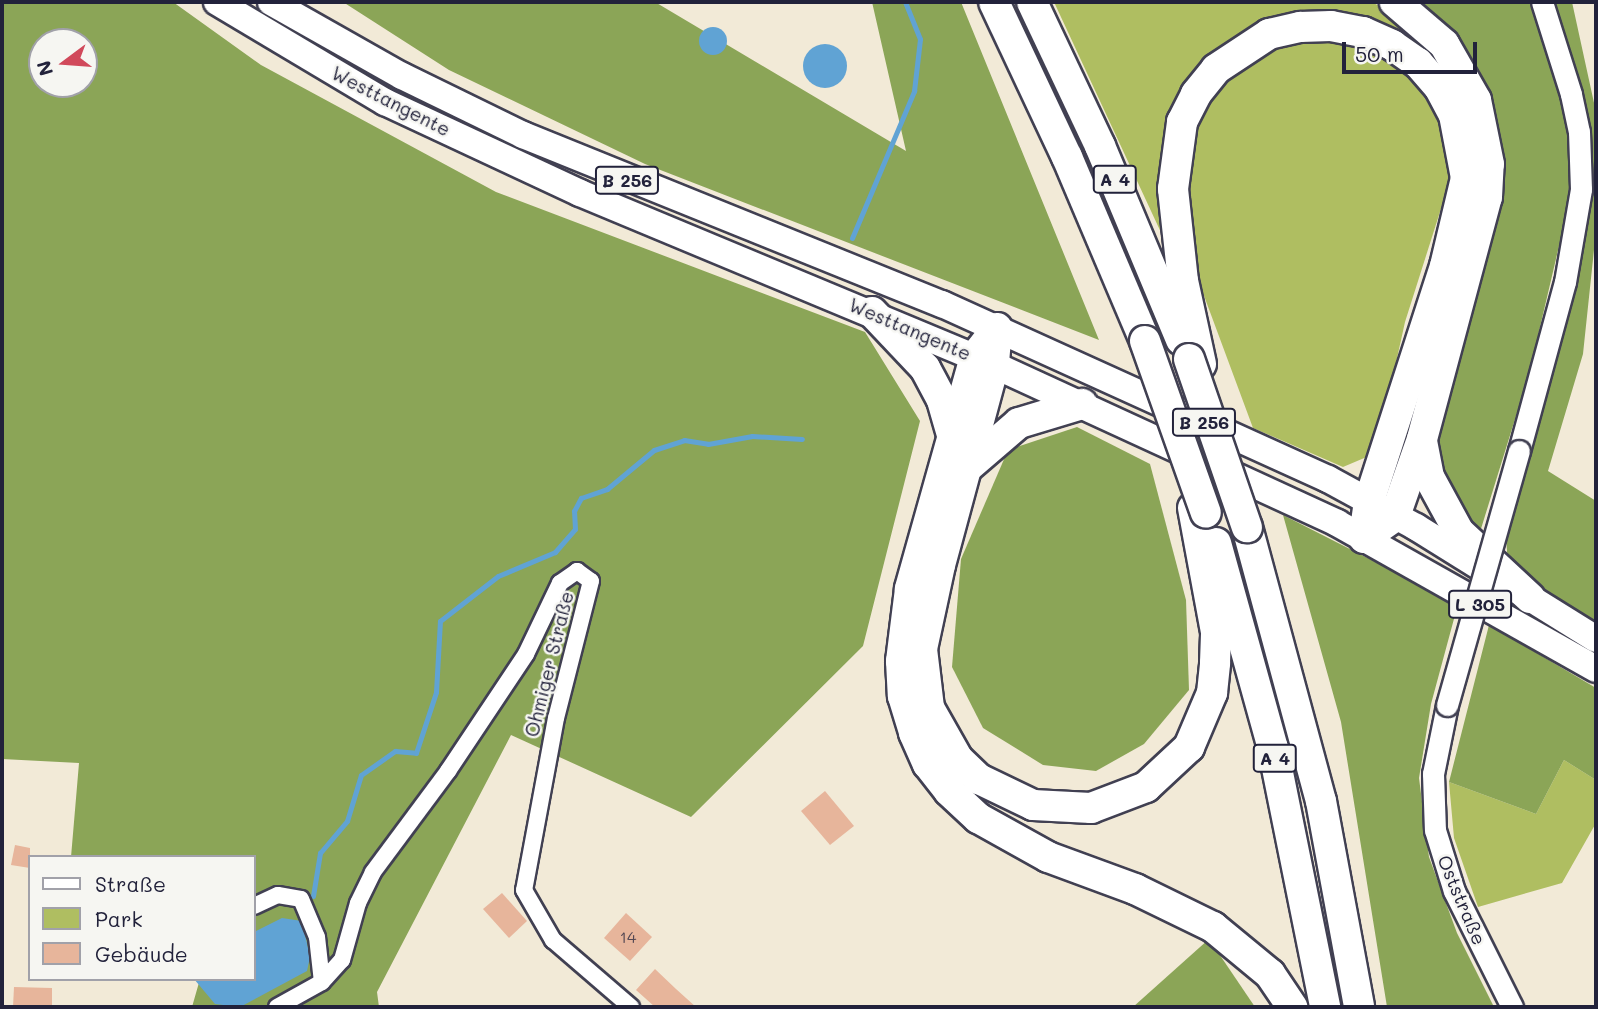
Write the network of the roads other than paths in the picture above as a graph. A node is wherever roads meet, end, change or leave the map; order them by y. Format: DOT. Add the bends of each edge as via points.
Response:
graph roads {
  1 [pos="217,2"];
  2 [pos="271,2"];
  3 [pos="995,2"];
  4 [pos="1032,2"];
  5 [pos="1395,2"];
  6 [pos="1542,2"];
  7 [pos="872,312"];
  8 [pos="997,328"];
  9 [pos="985,361"];
  10 [pos="1195,362"];
  11 [pos="1082,404"];
  12 [pos="952,435"];
  13 [pos="1422,439"];
  14 [pos="969,466"];
  15 [pos="1369,501"];
  16 [pos="1200,511"];
  17 [pos="1395,516"];
  18 [pos="1364,538"];
  19 [pos="1530,598"];
  20 [pos="1596,639"];
  21 [pos="1596,669"];
  22 [pos="256,905"];
  23 [pos="322,982"];
  24 [pos="277,1007"];
  25 [pos="631,1007"];
  26 [pos="1292,1007"];
  27 [pos="1325,1007"];
  28 [pos="1359,1007"];
  29 [pos="1512,1007"];
  1 -- 7 [label="main road, Westtangente / B 256" via="398,108 580,193"];
  2 -- 8 [label="main road, Westtangente / B 256" via="402,76 523,135"];
  3 -- 16 [label="highway, A 4, bridge" via="1068,157 1145,341 1181,438"];
  4 -- 10 [label="highway, A 4"];
  5 -- 13 [label="highway" via="1429,29 1462,71 1476,100 1489,164 1480,228"];
  6 -- 29 [label="street, Oststraße, bridge" via="1579,132 1581,189 1565,282 1447,705 1433,774 1435,830 1454,891"];
  7 -- 9 [label="main road, Westtangente / B 256"];
  7 -- 12 [label="highway" via="925,368 942,400"];
  8 -- 9 [label="highway"];
  8 -- 15 [label="main road, Westtangente / B 256"];
  9 -- 11 [label="main road, Westtangente / B 256"];
  9 -- 12 [label="highway"];
  9 -- 14 [label="highway"];
  10 -- 15 [label="highway" via="1173,189 1182,122 1196,94 1240,49 1279,32 1331,26 1363,32 1392,45 1418,63 1439,87 1460,135 1466,177 1445,265"];
  10 -- 28 [label="highway, A 4, bridge" via="1247,527 1321,802"];
  11 -- 14 [label="highway" via="1019,423"];
  11 -- 18 [label="main road, Westtangente / B 256"];
  12 -- 26 [label="highway" via="910,589 901,661 903,696 928,764 978,818 1011,839 1213,927 1270,974"];
  13 -- 17 [label="highway"];
  13 -- 19 [label="highway" via="1429,477 1459,532"];
  14 -- 16 [label="highway" via="926,621 923,678 929,708 958,759 996,789 1032,805 1091,808 1138,792 1170,769 1203,721 1212,693 1216,632"];
  15 -- 17 [label="main road, Westtangente / L 305"];
  15 -- 18 [label="highway"];
  16 -- 27 [label="highway, A 4" via="1273,748"];
  17 -- 18 [label="highway"];
  17 -- 19 [label="main road, Westtangente / L 305"];
  18 -- 21 [label="main road, Westtangente / L 305"];
  19 -- 20 [label="main road, Westtangente / L 305"];
  22 -- 23 [label="street" via="278,895 301,899 317,937"];
  23 -- 24 [label="street, Ohmiger Straße"];
  23 -- 25 [label="street, Ohmiger Straße" via="342,960 358,903 373,872 526,654 559,583 577,571 591,582 556,718 524,890 553,940"];
}
